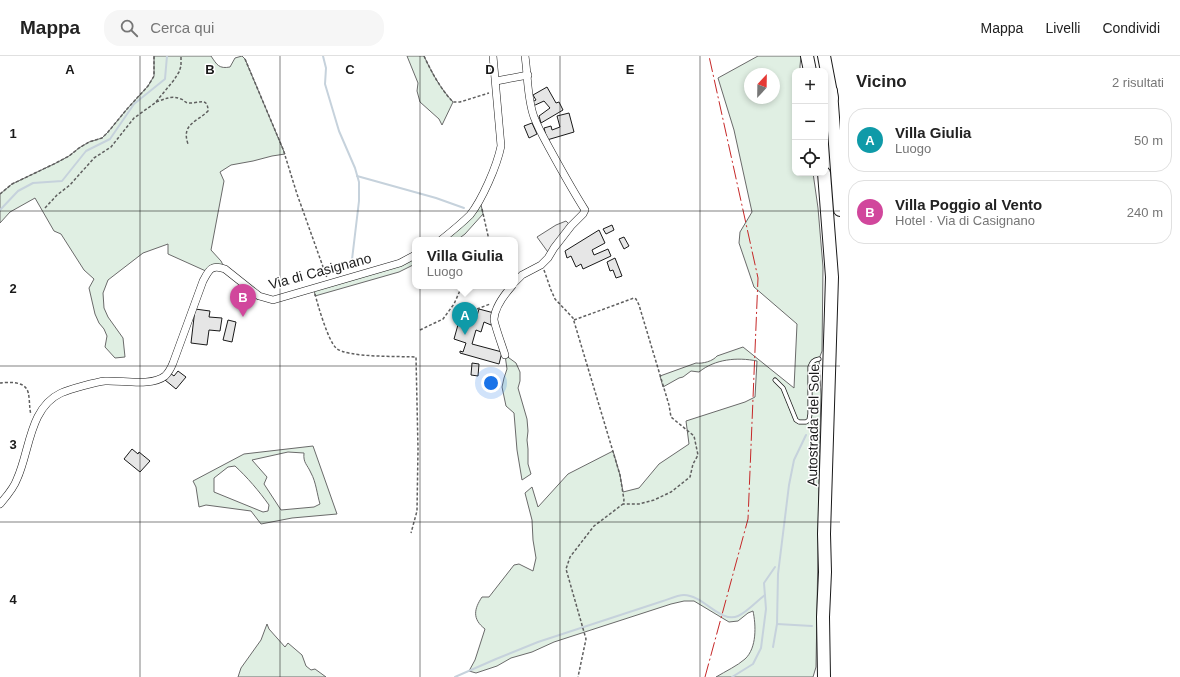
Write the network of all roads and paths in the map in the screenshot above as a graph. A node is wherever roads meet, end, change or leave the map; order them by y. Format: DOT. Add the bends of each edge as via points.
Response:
graph roads {
  1 [pos="154,56"];
  2 [pos="181,56"];
  3 [pos="424,56"];
  4 [pos="493,56"];
  5 [pos="525,56"];
  6 [pos="824,56"];
  7 [pos="245,59"];
  8 [pos="528,75"];
  9 [pos="496,81"];
  10 [pos="496,90"];
  11 [pos="831,91"];
  12 [pos="155,103"];
  13 [pos="840,143"];
  14 [pos="188,144"];
  15 [pos="824,176"];
  16 [pos="0,194"];
  17 [pos="480,200"];
  18 [pos="44,208"];
  19 [pos="840,210"];
  20 [pos="445,237"];
  21 [pos="488,237"];
  22 [pos="412,257"];
  23 [pos="541,265"];
  24 [pos="518,279"];
  25 [pos="329,284"];
  26 [pos="314,288"];
  27 [pos="461,289"];
  28 [pos="510,289"];
  29 [pos="492,303"];
  30 [pos="477,309"];
  31 [pos="574,320"];
  32 [pos="420,330"];
  33 [pos="505,355"];
  34 [pos="819,359"];
  35 [pos="775,380"];
  36 [pos="0,383"];
  37 [pos="34,426"];
  38 [pos="0,504"];
  39 [pos="623,504"];
  40 [pos="411,533"];
  41 [pos="578,677"];
  42 [pos="824,677"];
  1 -- 16 [label="path" via="154,76 148,86 102,138 89,142 62,160 12,184"];
  2 -- 12 [label="path" via="179,72"];
  3 -- 10 [label="path" via="445,94 453,102"];
  4 -- 9 [label="street"];
  5 -- 8 [label="street"];
  6 -- 11 [label="highway"];
  7 -- 25 [label="path" via="283,150"];
  8 -- 9 [label="street"];
  8 -- 23 [label="street" via="534,117 548,147 585,210"];
  9 -- 10 [label="street"];
  10 -- 17 [label="street" via="501,146 498,160"];
  11 -- 13 [label="highway"];
  11 -- 19 [label="highway"];
  12 -- 14 [label="path" via="174,96 186,103 201,101 208,105 208,111 188,127"];
  12 -- 18 [label="path" via="134,118 111,147 94,158 70,185"];
  15 -- 42 [label="highway, Autostrada del Sole" via="832,278 824,534"];
  17 -- 20 [label="street" via="470,215"];
  17 -- 21 [label="path"];
  22 -- 25 [label="street, Via di Casignano" via="400,263"];
  23 -- 24 [label="street"];
  23 -- 31 [label="path" via="550,290"];
  25 -- 26 [label="street, Via di Casignano"];
  26 -- 37 [label="street, Via di Casignano" via="273,300 267,299 259,296 224,269 212,268 203,281 173,363 164,376 146,382 105,381 62,393 45,406"];
  26 -- 40 [label="path" via="318,308 336,348 349,354 416,357 417,511"];
  27 -- 32 [label="path" via="443,319"];
  28 -- 33 [label="street" via="497,308 494,319"];
  29 -- 30 [label="path"];
  31 -- 39 [label="path" via="620,475"];
  31 -- 39 [label="path" via="636,299 671,417 694,436 698,455 690,477 671,492 654,500 639,504"];
  34 -- 35 [label="lane" via="814,360 810,367 810,414 806,422 796,420 783,388"];
  36 -- 37 [label="path" via="16,383 26,387"];
  37 -- 38 [label="street, Via di Casignano" via="17,480"];
  39 -- 41 [label="path" via="594,526 570,557 566,569 586,639"];
}
